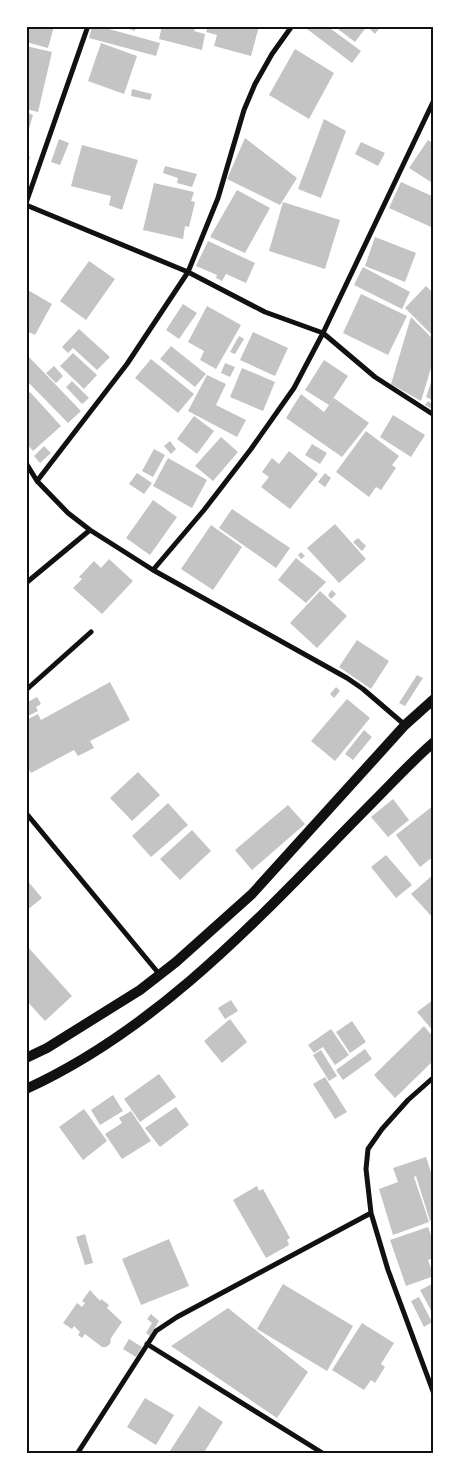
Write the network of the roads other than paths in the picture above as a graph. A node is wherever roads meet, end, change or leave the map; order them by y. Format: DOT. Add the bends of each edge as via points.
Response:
graph roads {
  1 [pos="88,26"];
  2 [pos="292,26"];
  3 [pos="434,100"];
  4 [pos="26,204"];
  5 [pos="188,272"];
  6 [pos="323,333"];
  7 [pos="434,415"];
  8 [pos="26,463"];
  9 [pos="37,480"];
  10 [pos="90,530"];
  11 [pos="153,570"];
  12 [pos="26,583"];
  13 [pos="92,632"];
  14 [pos="26,690"];
  15 [pos="434,699"];
  16 [pos="405,726"];
  17 [pos="431,748"];
  18 [pos="26,812"];
  19 [pos="160,975"];
  20 [pos="26,1058"];
  21 [pos="434,1077"];
  22 [pos="26,1088"];
  23 [pos="371,1213"];
  24 [pos="147,1344"];
  25 [pos="434,1394"];
  26 [pos="77,1454"];
  27 [pos="324,1454"];
  1 -- 4 [label="street"];
  2 -- 5 [label="street" via="272,54 244,110 218,198"];
  3 -- 6 [label="street"];
  4 -- 5 [label="street"];
  5 -- 6 [label="street" via="265,312"];
  5 -- 9 [label="street" via="127,364"];
  6 -- 7 [label="street" via="375,377"];
  6 -- 11 [label="street" via="294,388 251,449"];
  8 -- 9 [label="street"];
  9 -- 10 [label="street" via="68,513"];
  10 -- 11 [label="street"];
  10 -- 12 [label="street"];
  11 -- 16 [label="street" via="347,678"];
  13 -- 14 [label="street"];
  15 -- 16 [label="main road"];
  16 -- 19 [label="main road" via="252,894"];
  17 -- 22 [label="main road" via="201,972 110,1041 60,1073"];
  18 -- 19 [label="street"];
  19 -- 20 [label="main road" via="47,1048"];
  21 -- 23 [label="street" via="408,1100 368,1149 366,1169"];
  23 -- 24 [label="street" via="177,1317 156,1331"];
  23 -- 25 [label="street" via="388,1270"];
  24 -- 26 [label="street"];
  24 -- 27 [label="street"];
}
